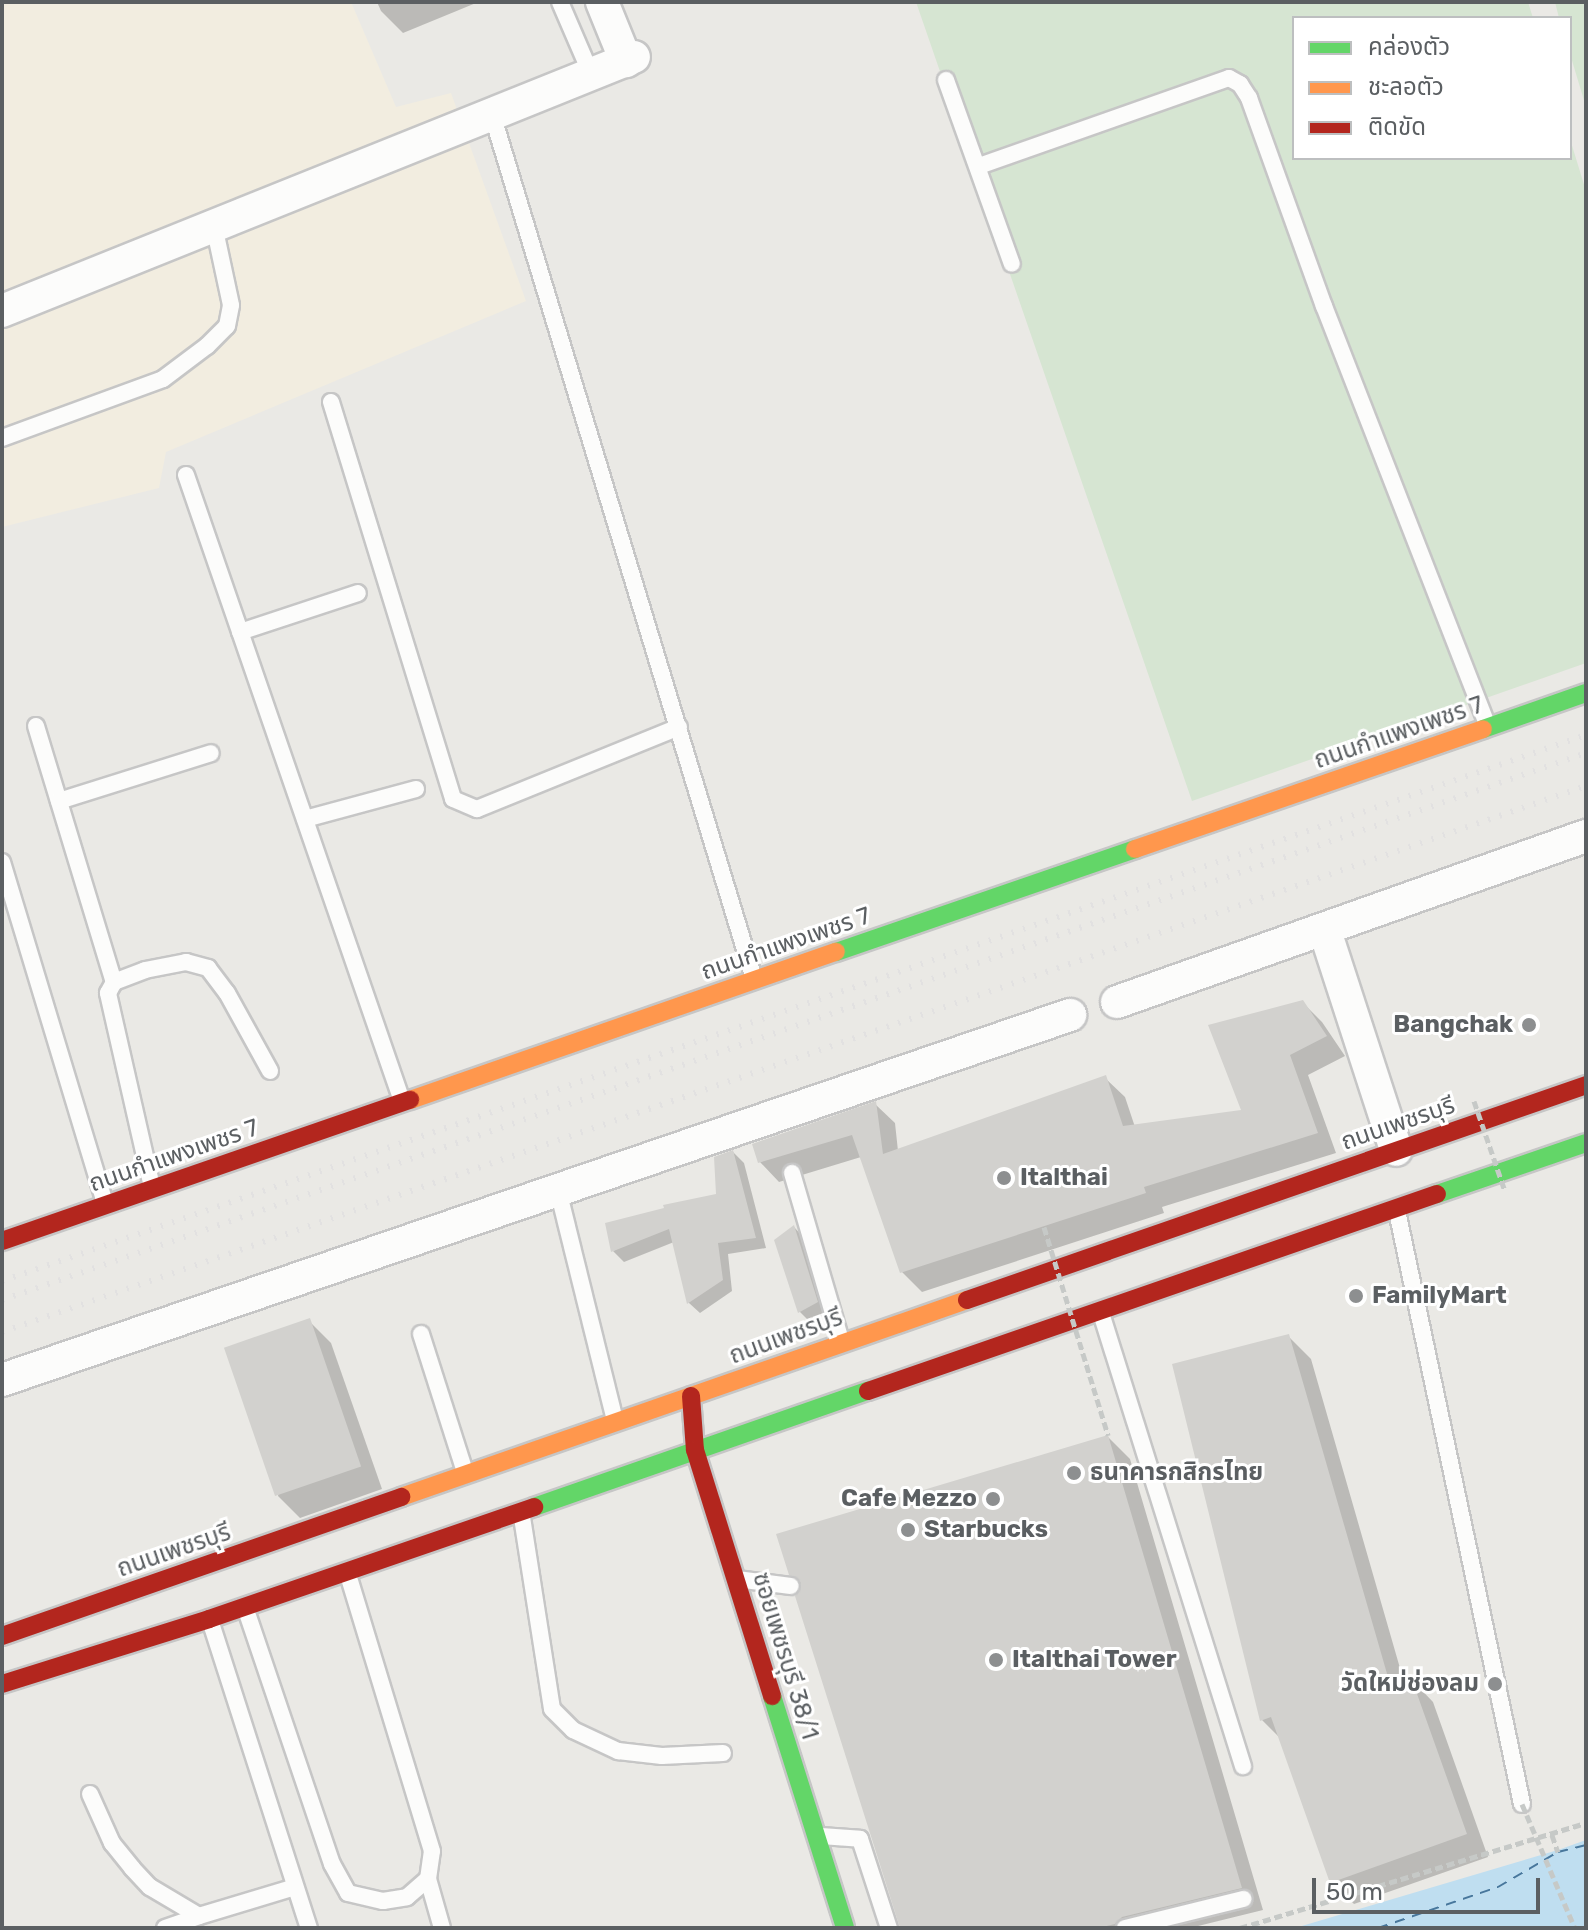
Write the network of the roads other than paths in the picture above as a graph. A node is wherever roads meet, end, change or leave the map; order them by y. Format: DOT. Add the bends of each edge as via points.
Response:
graph roads {
  1 [pos="560,2"];
  2 [pos="602,2"];
  3 [pos="591,74"];
  4 [pos="946,80"];
  5 [pos="492,114"];
  6 [pos="979,166"];
  7 [pos="214,226"];
  8 [pos="1012,264"];
  9 [pos="2,311"];
  10 [pos="331,402"];
  11 [pos="2,438"];
  12 [pos="186,475"];
  13 [pos="358,593"];
  14 [pos="240,632"];
  15 [pos="1586,693"];
  16 [pos="36,726"];
  17 [pos="679,727"];
  18 [pos="1488,727"];
  19 [pos="211,753"];
  20 [pos="416,789"];
  21 [pos="59,801"];
  22 [pos="305,819"];
  23 [pos="1586,836"];
  24 [pos="2,862"];
  25 [pos="1325,931"];
  26 [pos="755,981"];
  27 [pos="114,982"];
  28 [pos="1117,1002"];
  29 [pos="1070,1015"];
  30 [pos="270,1071"];
  31 [pos="1586,1085"];
  32 [pos="403,1102"];
  33 [pos="1586,1143"];
  34 [pos="1396,1150"];
  35 [pos="792,1173"];
  36 [pos="153,1188"];
  37 [pos="558,1190"];
  38 [pos="105,1205"];
  39 [pos="1396,1208"];
  40 [pos="2,1241"];
  41 [pos="1100,1309"];
  42 [pos="421,1334"];
  43 [pos="841,1342"];
  44 [pos="2,1380"];
  45 [pos="691,1396"];
  46 [pos="616,1422"];
  47 [pos="695,1450"];
  48 [pos="466,1474"];
  49 [pos="521,1510"];
  50 [pos="346,1571"];
  51 [pos="736,1579"];
  52 [pos="791,1586"];
  53 [pos="245,1606"];
  54 [pos="209,1619"];
  55 [pos="2,1636"];
  56 [pos="2,1684"];
  57 [pos="723,1753"];
  58 [pos="1243,1766"];
  59 [pos="90,1794"];
  60 [pos="1522,1804"];
  61 [pos="816,1836"];
  62 [pos="428,1879"];
  63 [pos="295,1887"];
  64 [pos="1243,1899"];
  65 [pos="199,1916"];
  66 [pos="165,1928"];
  67 [pos="309,1928"];
  68 [pos="442,1928"];
  69 [pos="845,1928"];
  70 [pos="889,1928"];
  71 [pos="1125,1928"];
  1 -- 3 [label="lane"];
  2 -- 3 [label="street" via="630,59"];
  3 -- 5 [label="street"];
  4 -- 6 [label="lane"];
  5 -- 7 [label="street"];
  5 -- 17 [label="lane"];
  6 -- 8 [label="lane"];
  6 -- 18 [label="lane" via="1229,78 1240,84"];
  7 -- 9 [label="street"];
  7 -- 11 [label="lane" via="231,305 227,326 163,379"];
  10 -- 17 [label="lane" via="453,799 477,809"];
  12 -- 14 [label="lane"];
  13 -- 14 [label="lane"];
  14 -- 22 [label="lane"];
  15 -- 18 [label="main road, ถนนกำแพงเพชร 7"];
  16 -- 21 [label="lane"];
  17 -- 26 [label="lane"];
  18 -- 26 [label="main road, ถนนกำแพงเพชร 7"];
  19 -- 21 [label="lane"];
  20 -- 22 [label="lane"];
  21 -- 27 [label="lane"];
  22 -- 32 [label="lane"];
  23 -- 25 [label="street"];
  24 -- 38 [label="lane"];
  25 -- 28 [label="street"];
  25 -- 34 [label="street"];
  26 -- 32 [label="main road, ถนนกำแพงเพชร 7"];
  27 -- 30 [label="lane" via="186,962 208,968"];
  27 -- 36 [label="lane" via="108,993"];
  29 -- 37 [label="street"];
  31 -- 34 [label="main road, ถนนเพชรบุรี" via="1430,1145"];
  32 -- 36 [label="main road, ถนนกำแพงเพชร 7"];
  33 -- 39 [label="main road" via="1441,1185"];
  34 -- 43 [label="main road, ถนนเพชรบุรี"];
  35 -- 43 [label="lane"];
  36 -- 38 [label="main road, ถนนกำแพงเพชร 7"];
  37 -- 44 [label="street"];
  37 -- 46 [label="lane"];
  38 -- 40 [label="main road, ถนนกำแพงเพชร 7"];
  39 -- 41 [label="main road"];
  39 -- 60 [label="lane"];
  41 -- 47 [label="main road"];
  41 -- 58 [label="lane"];
  42 -- 48 [label="lane"];
  43 -- 45 [label="main road, ถนนเพชรบุรี"];
  45 -- 46 [label="main road, ถนนเพชรบุรี"];
  45 -- 47 [label="main road, ซอยเพชรบุรี 38/1"];
  46 -- 48 [label="main road, ถนนเพชรบุรี"];
  47 -- 49 [label="main road"];
  47 -- 51 [label="main road, ซอยเพชรบุรี 38/1"];
  48 -- 55 [label="main road, ถนนเพชรบุรี"];
  49 -- 50 [label="main road"];
  49 -- 57 [label="lane" via="552,1709 573,1730 618,1751 662,1756"];
  50 -- 53 [label="main road"];
  50 -- 62 [label="lane" via="432,1851"];
  51 -- 52 [label="lane"];
  51 -- 61 [label="main road, ซอยเพชรบุรี 38/1"];
  53 -- 54 [label="main road"];
  53 -- 62 [label="lane" via="332,1864 348,1893 366,1900 407,1897"];
  54 -- 56 [label="main road"];
  54 -- 63 [label="lane"];
  59 -- 65 [label="lane" via="112,1843 132,1868 150,1887"];
  61 -- 69 [label="main road, ซอยเพชรบุรี 38/1"];
  61 -- 70 [label="lane" via="860,1839"];
  62 -- 68 [label="lane"];
  63 -- 65 [label="lane"];
  63 -- 67 [label="lane"];
  64 -- 71 [label="lane"];
  65 -- 66 [label="lane"];
}
